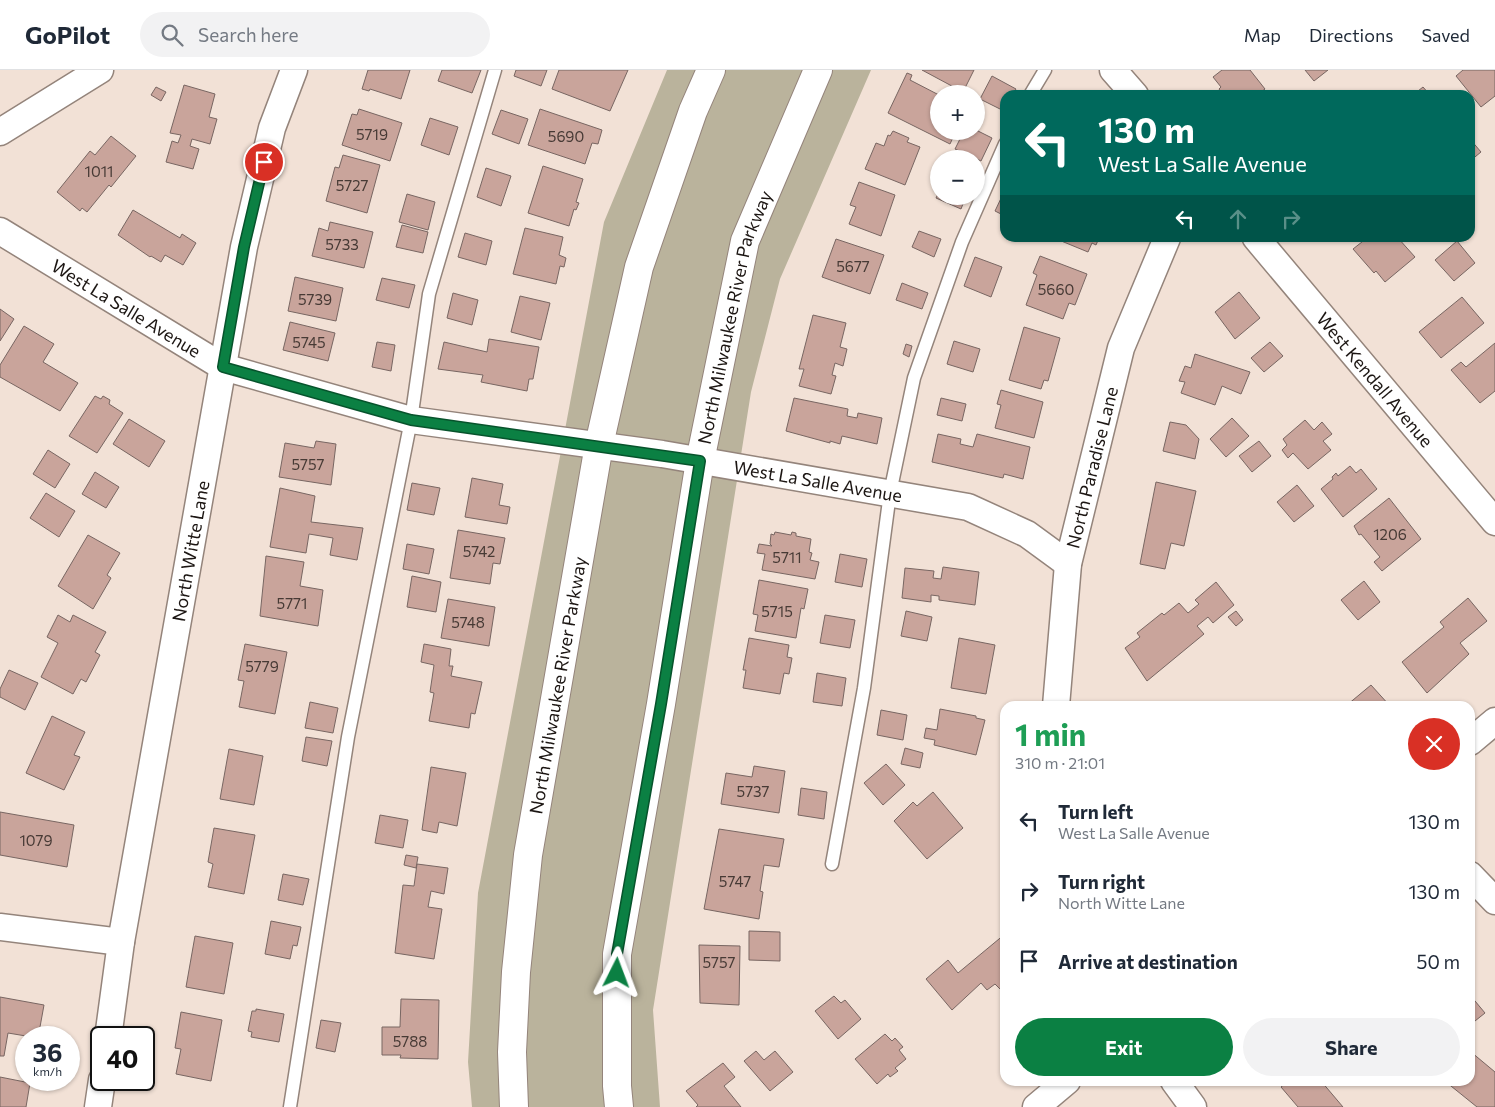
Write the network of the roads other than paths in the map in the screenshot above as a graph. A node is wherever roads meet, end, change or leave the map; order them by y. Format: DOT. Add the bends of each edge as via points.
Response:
graph roads {
  1 [pos="100,70"];
  2 [pos="294,70"];
  3 [pos="495,70"];
  4 [pos="711,70"];
  5 [pos="818,70"];
  6 [pos="1044,70"];
  7 [pos="1113,70"];
  8 [pos="1033,90"];
  9 [pos="1131,90"];
  10 [pos="0,132"];
  11 [pos="1000,155"];
  12 [pos="0,231"];
  13 [pos="1165,242"];
  14 [pos="1259,242"];
  15 [pos="223,367"];
  16 [pos="411,420"];
  17 [pos="599,445"];
  18 [pos="700,461"];
  19 [pos="890,493"];
  20 [pos="1495,522"];
  21 [pos="1068,564"];
  22 [pos="1056,701"];
  23 [pos="1495,720"];
  24 [pos="1475,738"];
  25 [pos="832,864"];
  26 [pos="1475,880"];
  27 [pos="1495,901"];
  28 [pos="0,927"];
  29 [pos="122,942"];
  30 [pos="110,1026"];
  31 [pos="1061,1086"];
  32 [pos="1178,1086"];
  33 [pos="100,1091"];
  34 [pos="98,1107"];
  35 [pos="290,1107"];
  36 [pos="514,1107"];
  37 [pos="619,1107"];
  38 [pos="1036,1107"];
  39 [pos="1193,1107"];
  1 -- 10 [label="street"];
  2 -- 15 [label="street, North Witte Lane" via="272,128 263,165 244,247"];
  3 -- 16 [label="lane" via="429,294"];
  4 -- 17 [label="street, North Milwaukee River Parkway" via="693,111 639,267"];
  5 -- 18 [label="street, North Milwaukee River Parkway" via="744,241"];
  6 -- 8 [label="lane"];
  7 -- 9 [label="street"];
  11 -- 19 [label="lane" via="962,242 914,378"];
  12 -- 15 [label="street, West La Salle Avenue"];
  13 -- 21 [label="street, North Paradise Lane" via="1120,348"];
  14 -- 20 [label="street, West Kendall Avenue"];
  15 -- 16 [label="street, West La Salle Avenue"];
  15 -- 29 [label="street, North Witte Lane"];
  16 -- 17 [label="street, West La Salle Avenue"];
  16 -- 35 [label="lane" via="348,737"];
  17 -- 18 [label="street, West La Salle Avenue"];
  17 -- 36 [label="street, North Milwaukee River Parkway" via="528,855 516,972 512,1052"];
  18 -- 19 [label="street, West La Salle Avenue"];
  18 -- 37 [label="street, North Milwaukee River Parkway" via="617,954"];
  19 -- 21 [label="street, West La Salle Avenue" via="968,507 1027,534"];
  19 -- 25 [label="lane" via="864,688"];
  21 -- 22 [label="street, North Paradise Lane"];
  23 -- 24 [label="street"];
  26 -- 27 [label="street"];
  28 -- 29 [label="street"];
  29 -- 30 [label="street, North Witte Lane"];
  31 -- 38 [label="street"];
  32 -- 39 [label="street"];
  33 -- 34 [label="street"];
}
